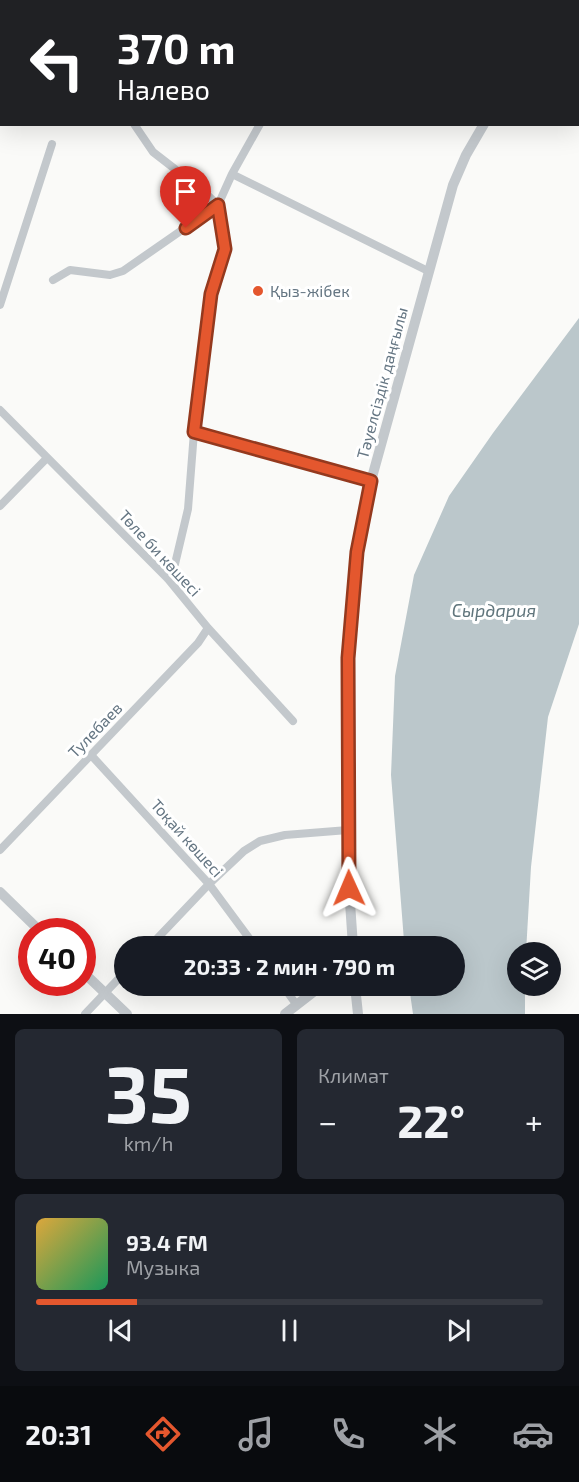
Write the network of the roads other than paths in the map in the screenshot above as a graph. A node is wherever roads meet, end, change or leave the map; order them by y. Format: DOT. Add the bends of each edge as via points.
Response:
graph roads {
  1 [pos="135,126"];
  2 [pos="259,126"];
  3 [pos="483,126"];
  4 [pos="52,144"];
  5 [pos="232,174"];
  6 [pos="218,205"];
  7 [pos="428,271"];
  8 [pos="53,280"];
  9 [pos="0,305"];
  10 [pos="0,410"];
  11 [pos="194,432"];
  12 [pos="47,458"];
  13 [pos="371,481"];
  14 [pos="0,506"];
  15 [pos="168,579"];
  16 [pos="208,628"];
  17 [pos="293,721"];
  18 [pos="91,755"];
  19 [pos="348,830"];
  20 [pos="0,850"];
  21 [pos="209,884"];
  22 [pos="0,892"];
  23 [pos="27,918"];
  24 [pos="160,936"];
  25 [pos="248,936"];
  26 [pos="352,936"];
  27 [pos="96,984"];
  28 [pos="114,984"];
  29 [pos="105,993"];
  30 [pos="290,996"];
  31 [pos="307,996"];
  32 [pos="356,996"];
  33 [pos="296,1004"];
  34 [pos="85,1014"];
  35 [pos="127,1014"];
  36 [pos="285,1014"];
  37 [pos="358,1014"];
  1 -- 6 [label="street" via="153,152"];
  2 -- 5 [label="street"];
  3 -- 7 [label="street, Тәуелсіздік даңғылы" via="453,185"];
  4 -- 9 [label="street"];
  5 -- 6 [label="street"];
  5 -- 7 [label="street"];
  6 -- 8 [label="street" via="123,271 110,275 70,270"];
  6 -- 11 [label="street" via="225,249 211,294"];
  7 -- 13 [label="street, Тәуелсіздік даңғылы"];
  10 -- 12 [label="street, Төле би көшесі"];
  11 -- 13 [label="street"];
  11 -- 15 [label="street" via="188,509"];
  12 -- 14 [label="street"];
  12 -- 15 [label="street, Төле би көшесі"];
  13 -- 19 [label="street, Тәуелсіздік даңғылы" via="357,552 348,658"];
  15 -- 16 [label="street, Төле би көшесі"];
  16 -- 17 [label="street, Төле би көшесі"];
  16 -- 18 [label="street, Тулебаев"];
  18 -- 20 [label="street, Тулебаев"];
  18 -- 21 [label="street, Тоқай көшесі"];
  19 -- 21 [label="street" via="260,841"];
  19 -- 26 [label="street, Тәуелсіздік даңғылы"];
  21 -- 24 [label="street"];
  21 -- 25 [label="street, Тоқай көшесі"];
  22 -- 23 [label="street"];
  27 -- 29 [label="street"];
  28 -- 29 [label="street"];
  29 -- 34 [label="street"];
  29 -- 35 [label="street"];
  30 -- 33 [label="street"];
  31 -- 33 [label="street"];
  32 -- 37 [label="street"];
  33 -- 36 [label="street"];
}
